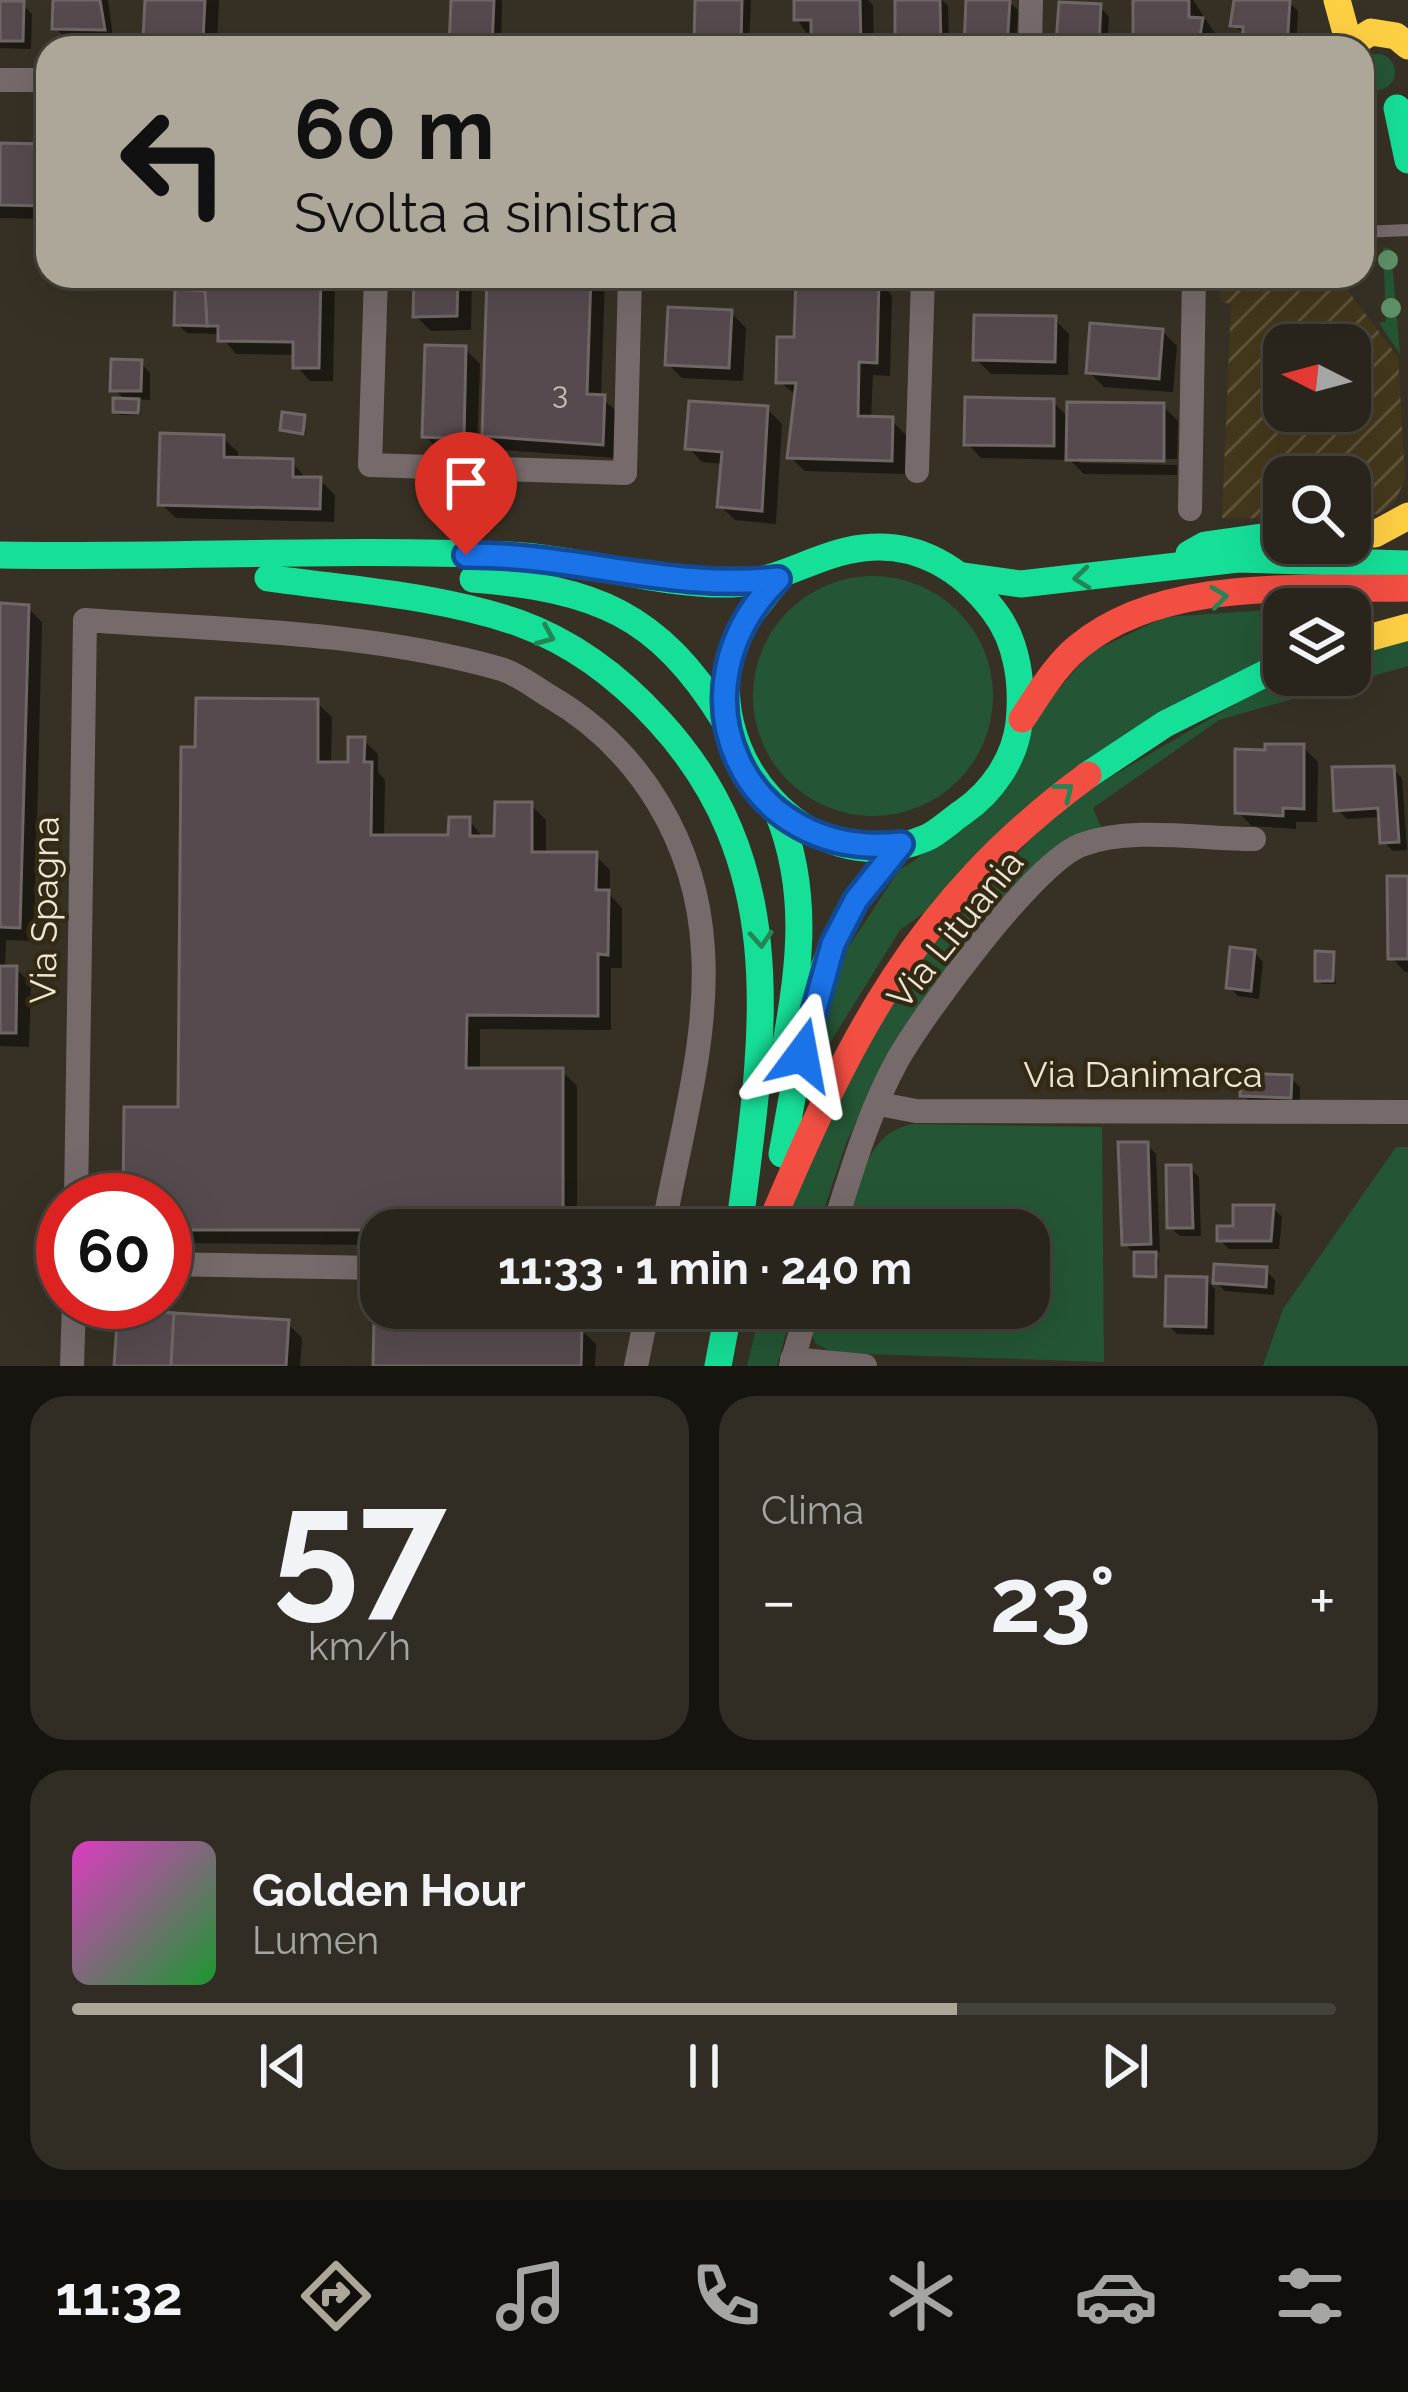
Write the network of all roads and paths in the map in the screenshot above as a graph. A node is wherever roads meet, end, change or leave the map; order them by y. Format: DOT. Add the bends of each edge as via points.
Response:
graph roads {
  1 [pos="1031,0"];
  2 [pos="1337,0"];
  3 [pos="1030,36"];
  4 [pos="1346,36"];
  5 [pos="1374,36"];
  6 [pos="1408,46"];
  7 [pos="0,80"];
  8 [pos="36,80"];
  9 [pos="1402,104"];
  10 [pos="1408,160"];
  11 [pos="1408,230"];
  12 [pos="1374,231"];
  13 [pos="376,288"];
  14 [pos="630,288"];
  15 [pos="923,288"];
  16 [pos="1194,288"];
  17 [pos="917,471"];
  18 [pos="1190,509"];
  19 [pos="1408,516"];
  20 [pos="1371,534"];
  21 [pos="1263,537"];
  22 [pos="0,555"];
  23 [pos="103,558"];
  24 [pos="1408,564"];
  25 [pos="1165,568"];
  26 [pos="964,576"];
  27 [pos="268,578"];
  28 [pos="778,579"];
  29 [pos="1408,588"];
  30 [pos="1408,627"];
  31 [pos="1371,637"];
  32 [pos="1263,674"];
  33 [pos="1022,719"];
  34 [pos="725,721"];
  35 [pos="778,813"];
  36 [pos="1254,839"];
  37 [pos="901,844"];
  38 [pos="879,1104"];
  39 [pos="1408,1112"];
  40 [pos="76,1173"];
  41 [pos="667,1209"];
  42 [pos="741,1209"];
  43 [pos="745,1209"];
  44 [pos="771,1209"];
  45 [pos="776,1209"];
  46 [pos="841,1209"];
  47 [pos="192,1264"];
  48 [pos="360,1268"];
  49 [pos="73,1329"];
  50 [pos="644,1329"];
  51 [pos="727,1329"];
  52 [pos="801,1329"];
  53 [pos="791,1362"];
  54 [pos="72,1366"];
  55 [pos="636,1366"];
  56 [pos="718,1366"];
  57 [pos="865,1366"];
  1 -- 3 [label="street"];
  2 -- 4 [label="main road"];
  5 -- 6 [label="main road" via="1384,32"];
  7 -- 8 [label="street"];
  9 -- 10 [label="main road"];
  11 -- 12 [label="lane"];
  13 -- 14 [label="street" via="370,465 625,473"];
  15 -- 17 [label="street"];
  16 -- 18 [label="street"];
  19 -- 20 [label="main road"];
  21 -- 25 [label="main road" via="1205,545"];
  22 -- 23 [label="main road"];
  23 -- 27 [label="main road"];
  23 -- 28 [label="main road" via="512,555 681,581"];
  24 -- 25 [label="main road" via="1238,559"];
  25 -- 26 [label="main road, one-way" via="1021,584"];
  26 -- 28 [label="main road" via="910,550 876,545 811,559"];
  26 -- 33 [label="main road" via="1000,614 1016,650"];
  27 -- 34 [label="main road" via="514,581 598,599 659,632 695,667"];
  27 -- 42 [label="main road, one-way" via="452,607 555,637 652,711 712,781 748,862 759,910 764,988"];
  28 -- 34 [label="main road" via="730,650"];
  33 -- 29 [label="main road, one-way" via="1053,672 1091,638 1134,617 1187,600 1252,593"];
  30 -- 31 [label="main road"];
  45 -- 32 [label="main road, one-way" via="879,995 950,900 1089,772 1144,734"];
  33 -- 37 [label="main road" via="985,797 933,834"];
  34 -- 35 [label="main road" via="754,789"];
  35 -- 37 [label="main road" via="835,842"];
  35 -- 43 [label="main road" via="803,888 802,951 775,1107"];
  36 -- 38 [label="street, Via Lituania" via="1109,838 1076,847 989,932 898,1059"];
  37 -- 44 [label="main road" via="833,944 811,1011"];
  38 -- 39 [label="street, Via Danimarca" via="916,1111"];
  38 -- 46 [label="street, Via Lituania"];
  40 -- 41 [label="street, Via Spagna" via="85,620 339,638 506,670 579,713 633,761 695,880 704,953"];
  47 -- 48 [label="street"];
  49 -- 54 [label="street"];
  50 -- 55 [label="street"];
  51 -- 56 [label="main road"];
  52 -- 53 [label="street"];
  53 -- 57 [label="street"];
}
